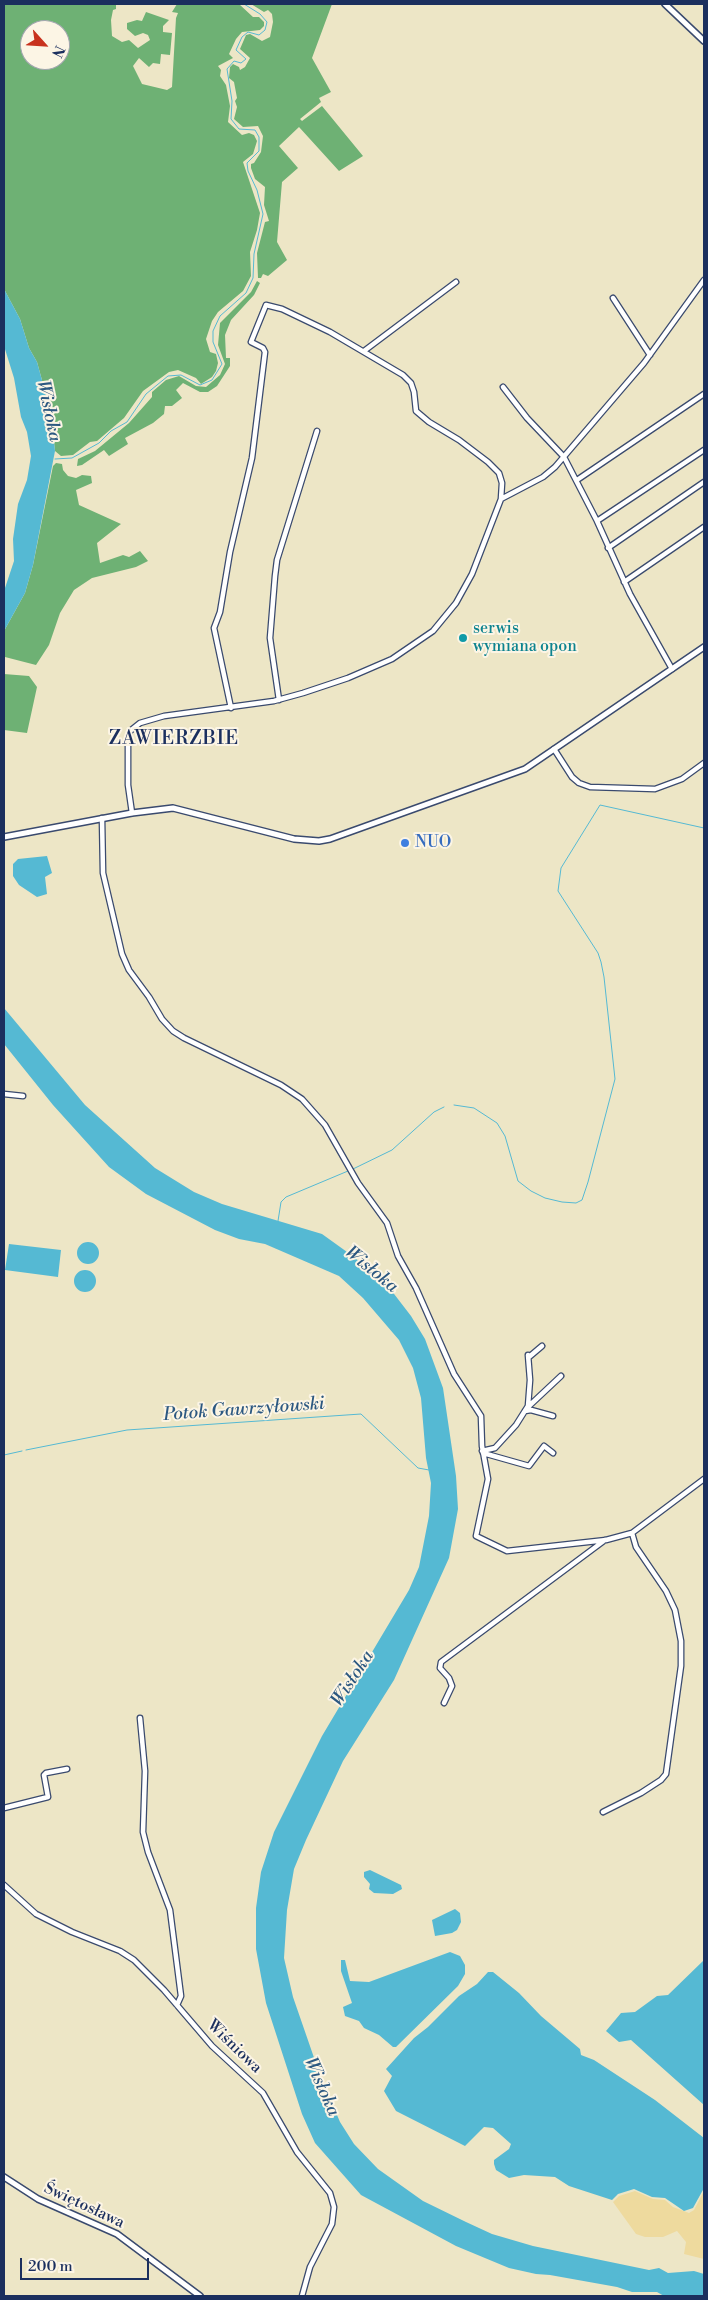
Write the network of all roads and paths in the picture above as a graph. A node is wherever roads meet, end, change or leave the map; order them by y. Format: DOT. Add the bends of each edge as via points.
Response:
graph roads {
  1 [pos="665,4"];
  2 [pos="704,41"];
  3 [pos="704,280"];
  4 [pos="456,282"];
  5 [pos="613,298"];
  6 [pos="364,351"];
  7 [pos="650,355"];
  8 [pos="503,386"];
  9 [pos="704,394"];
  10 [pos="317,430"];
  11 [pos="704,450"];
  12 [pos="564,457"];
  13 [pos="577,480"];
  14 [pos="704,482"];
  15 [pos="501,499"];
  16 [pos="597,521"];
  17 [pos="704,527"];
  18 [pos="608,548"];
  19 [pos="624,582"];
  20 [pos="704,647"];
  21 [pos="672,669"];
  22 [pos="279,700"];
  23 [pos="231,708"];
  24 [pos="554,749"];
  25 [pos="704,763"];
  26 [pos="132,813"];
  27 [pos="102,818"];
  28 [pos="4,837"];
  29 [pos="4,1094"];
  30 [pos="23,1096"];
  31 [pos="542,1346"];
  32 [pos="561,1376"];
  33 [pos="528,1406"];
  34 [pos="525,1411"];
  35 [pos="553,1416"];
  36 [pos="483,1452"];
  37 [pos="554,1453"];
  38 [pos="704,1479"];
  39 [pos="632,1533"];
  40 [pos="606,1540"];
  41 [pos="444,1703"];
  42 [pos="140,1718"];
  43 [pos="68,1769"];
  44 [pos="4,1808"];
  45 [pos="603,1812"];
  46 [pos="4,1885"];
  47 [pos="177,2005"];
  48 [pos="4,2177"];
  49 [pos="200,2296"];
  50 [pos="302,2296"];
  1 -- 2 [label="street"];
  3 -- 7 [label="street"];
  4 -- 6 [label="street"];
  5 -- 7 [label="street"];
  6 -- 15 [label="street" via="403,375 411,384 416,411 499,473"];
  6 -- 23 [label="street" via="282,310 266,306 251,342 265,352 254,440 214,635"];
  7 -- 12 [label="street"];
  8 -- 12 [label="street" via="527,418"];
  9 -- 13 [label="street"];
  10 -- 22 [label="street" via="277,560 270,638"];
  11 -- 16 [label="street"];
  12 -- 13 [label="street"];
  12 -- 15 [label="street" via="544,477"];
  13 -- 16 [label="street"];
  14 -- 18 [label="street"];
  15 -- 22 [label="street" via="472,574 456,603 433,631 400,655 372,668"];
  16 -- 18 [label="street"];
  17 -- 19 [label="street"];
  18 -- 19 [label="street"];
  19 -- 21 [label="street"];
  20 -- 21 [label="street"];
  21 -- 24 [label="street"];
  22 -- 23 [label="street"];
  23 -- 26 [label="street" via="164,716 140,723 132,730 127,756"];
  24 -- 25 [label="street" via="572,777 590,787 655,789 682,779"];
  24 -- 26 [label="street" via="525,769 506,777 319,841 294,839 174,808"];
  26 -- 27 [label="street"];
  27 -- 28 [label="street"];
  27 -- 36 [label="street" via="106,887 129,970 173,1031 217,1056 290,1090 325,1125 358,1183 387,1223 398,1256 416,1288 454,1374 479,1411"];
  29 -- 30 [label="street"];
  31 -- 33 [label="street" via="528,1356"];
  32 -- 33 [label="street"];
  33 -- 34 [label="street"];
  34 -- 35 [label="street"];
  34 -- 36 [label="street" via="495,1448"];
  36 -- 37 [label="street" via="529,1466 544,1446"];
  36 -- 40 [label="street" via="488,1479 475,1532 478,1538 507,1551"];
  38 -- 39 [label="street"];
  39 -- 40 [label="street"];
  39 -- 45 [label="street" via="636,1547 666,1590 675,1610 681,1640 681,1666 666,1774 641,1793"];
  40 -- 41 [label="street" via="441,1662 440,1668 452,1686"];
  42 -- 47 [label="street" via="145,1771 143,1832 170,1910 181,1996"];
  43 -- 44 [label="street" via="46,1773 48,1797"];
  46 -- 47 [label="street, Wiśniowa" via="36,1914 131,1958"];
  47 -- 50 [label="street, Wiśniowa" via="212,2046 263,2093 297,2152 330,2193 334,2207 332,2224 310,2267"];
  48 -- 49 [label="street, Świętosława" via="41,2201 117,2234"];
}
